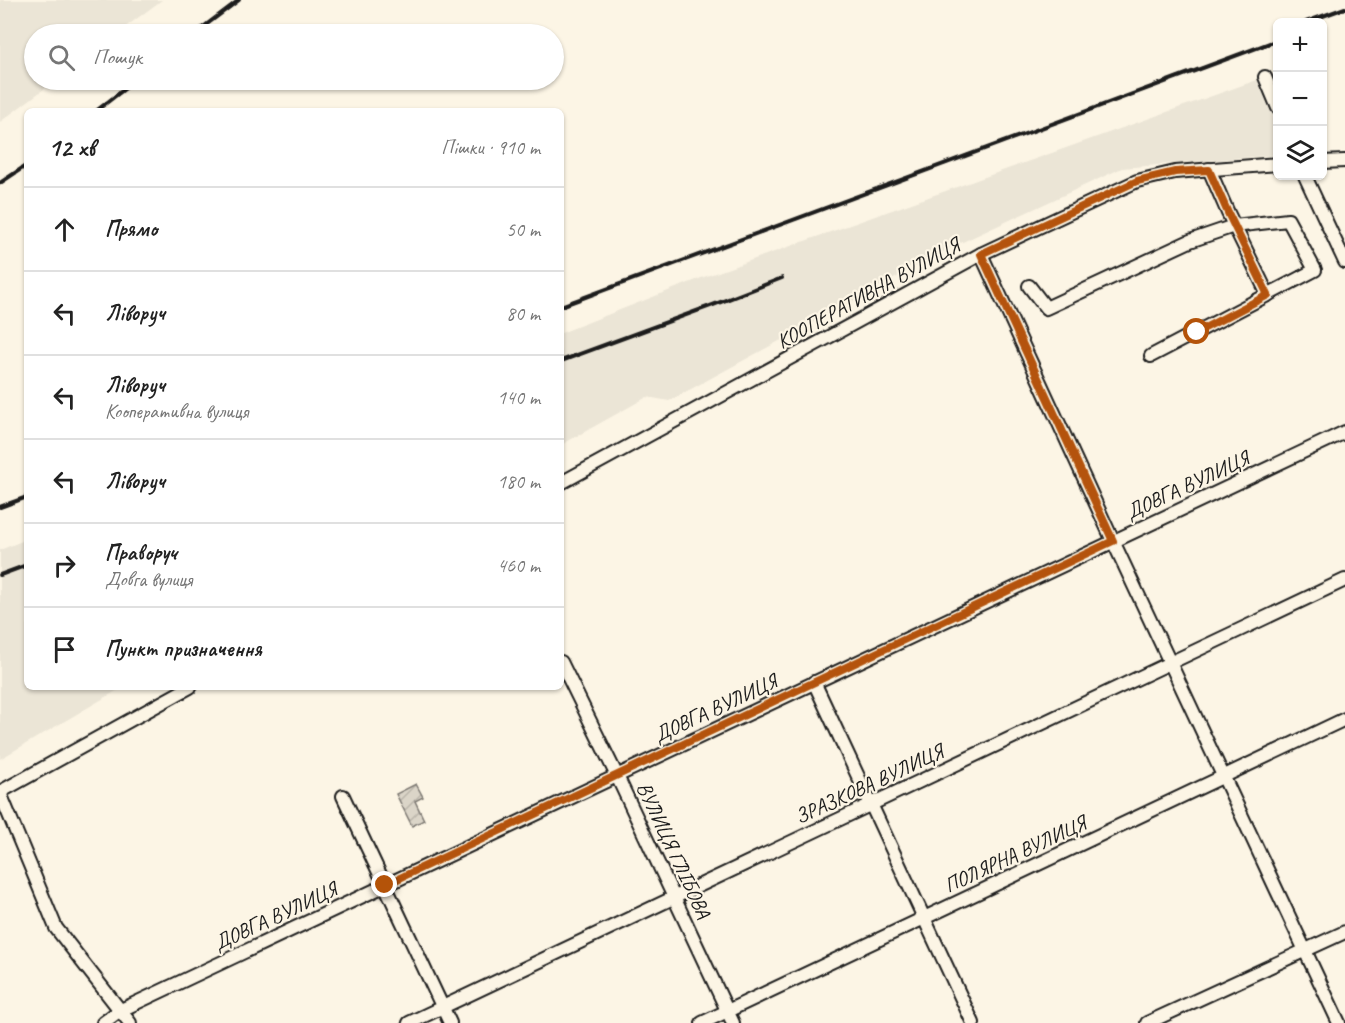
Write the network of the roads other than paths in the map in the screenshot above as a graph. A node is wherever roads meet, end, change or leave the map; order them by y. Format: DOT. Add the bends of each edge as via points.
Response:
graph roads {
  1 [pos="1265,77"];
  2 [pos="1273,96"];
  3 [pos="1345,161"];
  4 [pos="1327,162"];
  5 [pos="1273,164"];
  6 [pos="1209,170"];
  7 [pos="1307,180"];
  8 [pos="1234,226"];
  9 [pos="981,254"];
  10 [pos="1345,262"];
  11 [pos="1029,286"];
  12 [pos="1268,295"];
  13 [pos="1150,356"];
  14 [pos="1345,432"];
  15 [pos="564,481"];
  16 [pos="1113,541"];
  17 [pos="1345,580"];
  18 [pos="1170,663"];
  19 [pos="564,668"];
  20 [pos="814,682"];
  21 [pos="185,690"];
  22 [pos="1345,719"];
  23 [pos="617,776"];
  24 [pos="1223,777"];
  25 [pos="0,792"];
  26 [pos="343,796"];
  27 [pos="871,804"];
  28 [pos="385,885"];
  29 [pos="674,898"];
  30 [pos="924,918"];
  31 [pos="1345,932"];
  32 [pos="1305,950"];
  33 [pos="442,1008"];
  34 [pos="120,1010"];
  35 [pos="728,1011"];
  36 [pos="103,1023"];
  37 [pos="130,1023"];
  38 [pos="409,1023"];
  39 [pos="450,1023"];
  40 [pos="702,1023"];
  41 [pos="733,1023"];
  42 [pos="973,1023"];
  43 [pos="1148,1023"];
  44 [pos="1339,1023"];
  1 -- 2 [label="street"];
  3 -- 4 [label="street"];
  5 -- 6 [label="street, КООПЕРАТИВНА ВУЛИЦЯ"];
  6 -- 8 [label="street"];
  6 -- 9 [label="street, КООПЕРАТИВНА ВУЛИЦЯ" via="1175,172 1137,181"];
  7 -- 10 [label="street"];
  8 -- 11 [label="street" via="1190,241 1046,308"];
  8 -- 12 [label="street"];
  8 -- 12 [label="street" via="1288,220 1315,270"];
  9 -- 15 [label="street, КООПЕРАТИВНА ВУЛИЦЯ"];
  9 -- 16 [label="street"];
  12 -- 13 [label="street"];
  14 -- 16 [label="street, ДОВГА ВУЛИЦЯ"];
  16 -- 18 [label="street"];
  16 -- 20 [label="street, ДОВГА ВУЛИЦЯ"];
  17 -- 18 [label="street, ЗРАЗКОВА ВУЛИЦЯ"];
  18 -- 24 [label="street"];
  18 -- 27 [label="street, ЗРАЗКОВА ВУЛИЦЯ"];
  19 -- 23 [label="street, ВУЛИЦЯ ГЛІБОВА"];
  20 -- 23 [label="street, ДОВГА ВУЛИЦЯ"];
  20 -- 27 [label="street"];
  21 -- 25 [label="street"];
  22 -- 24 [label="street, ПОЛЯРНА ВУЛИЦЯ"];
  23 -- 28 [label="street, ДОВГА ВУЛИЦЯ"];
  23 -- 29 [label="street, ВУЛИЦЯ ГЛІБОВА"];
  24 -- 30 [label="street, ПОЛЯРНА ВУЛИЦЯ"];
  24 -- 32 [label="street"];
  25 -- 34 [label="street" via="56,928"];
  26 -- 28 [label="street"];
  27 -- 29 [label="street, ЗРАЗКОВА ВУЛИЦЯ"];
  27 -- 30 [label="street"];
  28 -- 33 [label="street"];
  28 -- 34 [label="street, ДОВГА ВУЛИЦЯ"];
  29 -- 33 [label="street, ЗРАЗКОВА ВУЛИЦЯ"];
  29 -- 35 [label="street, ВУЛИЦЯ ГЛІБОВА"];
  30 -- 35 [label="street, ПОЛЯРНА ВУЛИЦЯ"];
  30 -- 42 [label="street"];
  31 -- 32 [label="street"];
  32 -- 43 [label="street"];
  32 -- 44 [label="street"];
  33 -- 38 [label="street, ЗРАЗКОВА ВУЛИЦЯ"];
  33 -- 39 [label="street"];
  34 -- 36 [label="street, ДОВГА ВУЛИЦЯ"];
  34 -- 37 [label="street"];
  35 -- 40 [label="street, ПОЛЯРНА ВУЛИЦЯ"];
  35 -- 41 [label="street, ВУЛИЦЯ ГЛІБОВА"];
}
